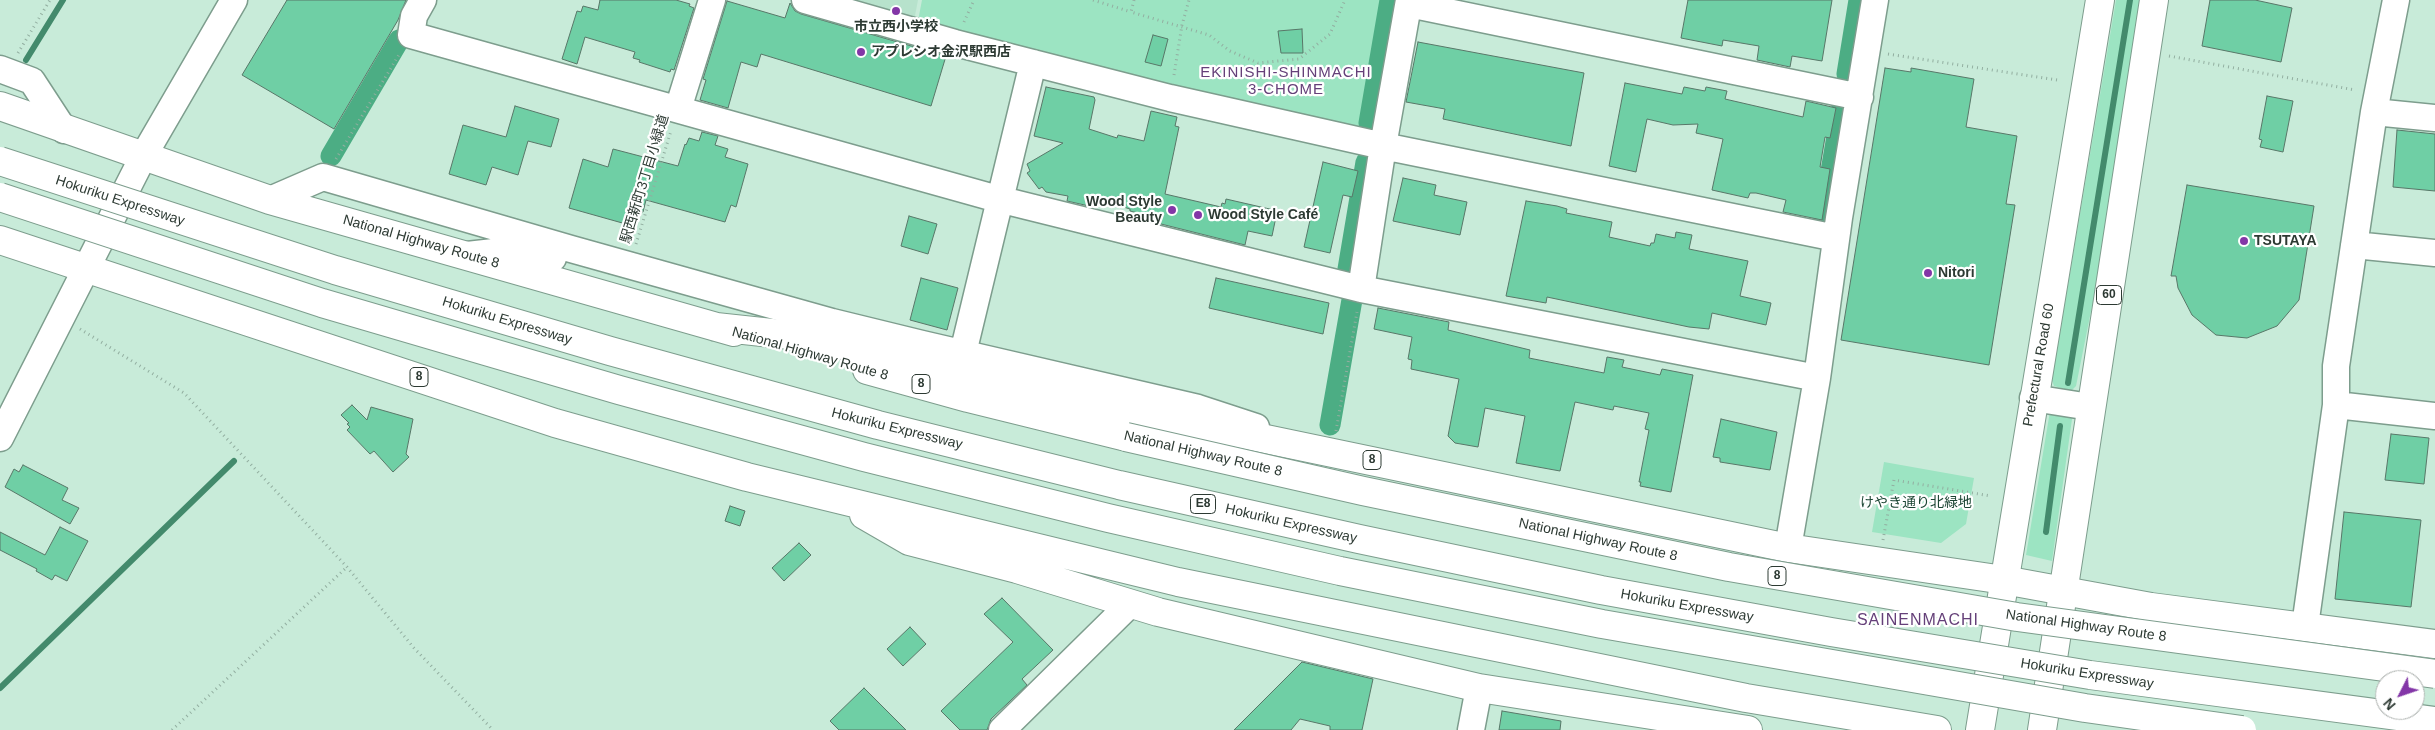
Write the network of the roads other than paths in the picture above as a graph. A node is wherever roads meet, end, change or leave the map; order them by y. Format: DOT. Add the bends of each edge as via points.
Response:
graph roads {
  1 [pos="234,0"];
  2 [pos="423,0"];
  3 [pos="712,0"];
  4 [pos="805,0"];
  5 [pos="1875,0"];
  6 [pos="2100,0"];
  7 [pos="2154,0"];
  8 [pos="2396,0"];
  9 [pos="1409,2"];
  10 [pos="1033,63"];
  11 [pos="3,70"];
  12 [pos="1860,97"];
  13 [pos="2376,103"];
  14 [pos="0,106"];
  15 [pos="678,109"];
  16 [pos="2435,118"];
  17 [pos="64,130"];
  18 [pos="1383,146"];
  19 [pos="144,155"];
  20 [pos="0,161"];
  21 [pos="0,197"];
  22 [pos="998,199"];
  23 [pos="270,200"];
  24 [pos="1836,238"];
  25 [pos="0,240"];
  26 [pos="2354,245"];
  27 [pos="571,249"];
  28 [pos="2435,253"];
  29 [pos="467,255"];
  30 [pos="86,267"];
  31 [pos="1361,289"];
  32 [pos="832,322"];
  33 [pos="716,327"];
  34 [pos="790,335"];
  35 [pos="963,353"];
  36 [pos="1817,378"];
  37 [pos="2033,398"];
  38 [pos="2336,405"];
  39 [pos="2090,407"];
  40 [pos="2435,416"];
  41 [pos="0,438"];
  42 [pos="1328,441"];
  43 [pos="841,501"];
  44 [pos="1788,548"];
  45 [pos="2004,580"];
  46 [pos="2062,590"];
  47 [pos="1130,604"];
  48 [pos="2305,626"];
  49 [pos="2435,644"];
  50 [pos="2435,674"];
  51 [pos="1479,688"];
  52 [pos="2435,721"];
  53 [pos="1002,730"];
  54 [pos="1471,730"];
  55 [pos="1745,730"];
  56 [pos="1937,730"];
  57 [pos="1980,730"];
  58 [pos="2042,730"];
  59 [pos="2242,730"];
  1 -- 19 [label="street"];
  2 -- 15 [label="street" via="414,16 411,35"];
  3 -- 15 [label="street"];
  4 -- 10 [label="street"];
  5 -- 12 [label="street"];
  6 -- 37 [label="main road, Prefectural Road 60"];
  7 -- 39 [label="main road, 60"];
  8 -- 13 [label="street"];
  9 -- 12 [label="street"];
  9 -- 18 [label="street"];
  10 -- 18 [label="street"];
  10 -- 22 [label="street"];
  11 -- 17 [label="street" via="32,81"];
  12 -- 24 [label="street"];
  13 -- 16 [label="street"];
  13 -- 26 [label="street"];
  14 -- 17 [label="main road, National Highway Route 8 / 8"];
  15 -- 22 [label="street"];
  17 -- 19 [label="main road, National Highway Route 8 / 8"];
  18 -- 24 [label="street"];
  18 -- 31 [label="street"];
  19 -- 23 [label="main road, National Highway Route 8 / 8"];
  19 -- 30 [label="street"];
  20 -- 52 [label="main road, Hokuriku Expressway / E8, bridge" via="335,270 600,349 878,425 1119,485 1601,590 1831,632 2090,675"];
  21 -- 59 [label="main road, bridge" via="322,303 619,390 864,458 1108,518 1340,571 1602,624 2066,705"];
  22 -- 31 [label="street"];
  22 -- 35 [label="street"];
  23 -- 27 [label="street" via="323,177"];
  23 -- 29 [label="main road, National Highway Route 8 / 8"];
  24 -- 36 [label="street"];
  25 -- 30 [label="main road, 8"];
  26 -- 28 [label="street"];
  26 -- 38 [label="street" via="2336,366"];
  27 -- 29 [label="street" via="566,260 503,251"];
  27 -- 32 [label="street"];
  29 -- 33 [label="main road, National Highway Route 8 / 8"];
  30 -- 41 [label="street"];
  30 -- 43 [label="main road, 8" via="555,422 747,478"];
  31 -- 36 [label="street"];
  32 -- 34 [label="street"];
  32 -- 35 [label="street"];
  33 -- 34 [label="main road, 8"];
  33 -- 50 [label="main road, National Highway Route 8 / 8, bridge" via="968,398 1126,437 1363,491 1738,569 2017,617"];
  34 -- 42 [label="main road, 8" via="858,348 1007,385"];
  35 -- 42 [label="street"];
  36 -- 44 [label="street"];
  37 -- 39 [label="street"];
  37 -- 45 [label="main road, Prefectural Road 60"];
  38 -- 40 [label="street"];
  38 -- 48 [label="street"];
  39 -- 46 [label="main road, 60"];
  42 -- 44 [label="main road, 8"];
  43 -- 47 [label="main road, 8" via="909,541 1017,569"];
  43 -- 56 [label="main road, 8" via="1178,582 1746,698"];
  44 -- 45 [label="main road, 8"];
  45 -- 46 [label="main road"];
  45 -- 57 [label="main road, Prefectural Road 60"];
  46 -- 48 [label="main road" via="2151,607"];
  46 -- 58 [label="main road, 60"];
  47 -- 51 [label="main road, 8"];
  47 -- 53 [label="street"];
  48 -- 49 [label="main road"];
  51 -- 54 [label="street"];
  51 -- 55 [label="main road, 8"];
}
